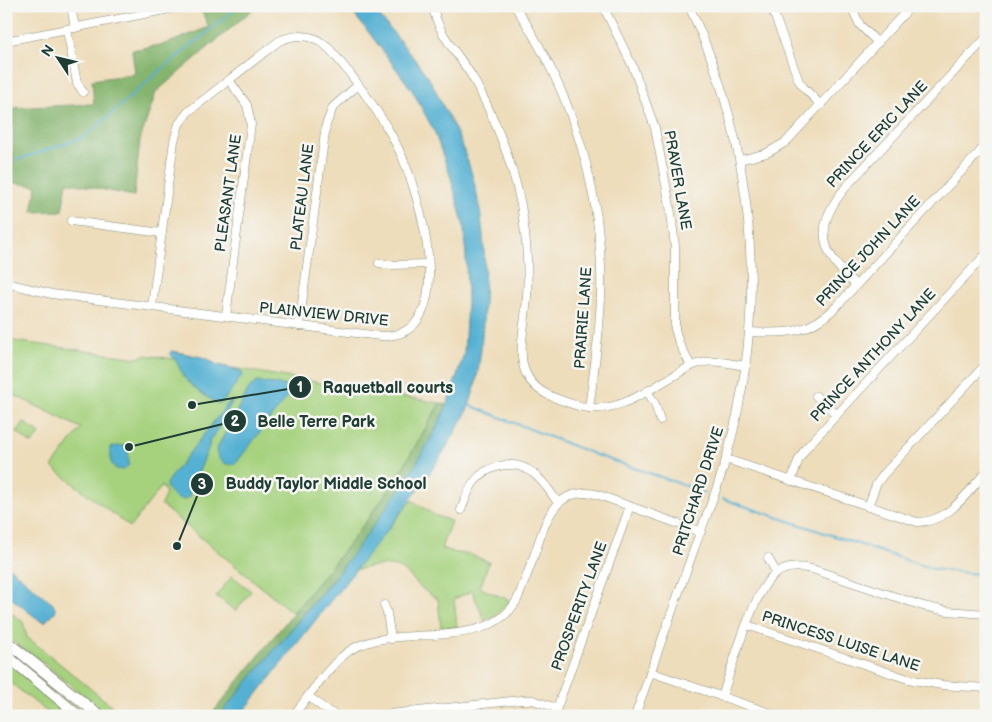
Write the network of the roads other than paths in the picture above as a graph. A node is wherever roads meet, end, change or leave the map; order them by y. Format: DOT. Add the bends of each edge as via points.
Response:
graph roads {
  1 [pos="71,6"];
  2 [pos="185,6"];
  3 [pos="433,6"];
  4 [pos="515,6"];
  5 [pos="603,6"];
  6 [pos="688,6"];
  7 [pos="771,6"];
  8 [pos="851,6"];
  9 [pos="912,6"];
  10 [pos="147,10"];
  11 [pos="71,29"];
  12 [pos="986,38"];
  13 [pos="6,41"];
  14 [pos="878,43"];
  15 [pos="228,80"];
  16 [pos="358,85"];
  17 [pos="83,92"];
  18 [pos="821,105"];
  19 [pos="986,146"];
  20 [pos="740,160"];
  21 [pos="71,221"];
  22 [pos="162,233"];
  23 [pos="986,254"];
  24 [pos="380,263"];
  25 [pos="428,264"];
  26 [pos="6,283"];
  27 [pos="856,285"];
  28 [pos="152,306"];
  29 [pos="226,316"];
  30 [pos="299,326"];
  31 [pos="750,332"];
  32 [pos="986,364"];
  33 [pos="692,366"];
  34 [pos="746,366"];
  35 [pos="647,391"];
  36 [pos="816,396"];
  37 [pos="589,408"];
  38 [pos="837,415"];
  39 [pos="660,420"];
  40 [pos="726,459"];
  41 [pos="986,472"];
  42 [pos="791,481"];
  43 [pos="558,503"];
  44 [pos="630,506"];
  45 [pos="868,506"];
  46 [pos="461,510"];
  47 [pos="701,532"];
  48 [pos="768,558"];
  49 [pos="776,572"];
  50 [pos="384,605"];
  51 [pos="986,614"];
  52 [pos="747,625"];
  53 [pos="391,639"];
  54 [pos="6,641"];
  55 [pos="6,655"];
  56 [pos="650,672"];
  57 [pos="986,688"];
  58 [pos="308,696"];
  59 [pos="722,697"];
  60 [pos="555,712"];
  61 [pos="774,715"];
  62 [pos="79,716"];
  63 [pos="100,716"];
  64 [pos="293,716"];
  65 [pos="338,716"];
  66 [pos="371,716"];
  67 [pos="635,716"];
  1 -- 11 [label="street"];
  2 -- 10 [label="street"];
  3 -- 37 [label="street" via="436,22 488,106 516,185 527,277 521,355 524,371 541,392"];
  4 -- 37 [label="street, PRAIRIE LANE" via="541,47 559,84 577,130 592,185 601,290"];
  5 -- 33 [label="street, PRAVER LANE" via="633,67 655,128 675,246 675,329"];
  6 -- 20 [label="street, PRITCHARD DRIVE" via="719,80"];
  7 -- 18 [label="street" via="799,81"];
  8 -- 14 [label="street" via="860,25"];
  9 -- 14 [label="street"];
  10 -- 11 [label="street"];
  11 -- 13 [label="street"];
  11 -- 17 [label="street" via="77,83"];
  12 -- 27 [label="street, PRINCE ERIC LANE" via="830,207 825,225 828,249 836,264"];
  14 -- 18 [label="street"];
  15 -- 16 [label="street, PLAINVIEW DRIVE" via="276,43 303,36 325,45"];
  15 -- 22 [label="street, PLAINVIEW DRIVE" via="188,112 178,126"];
  15 -- 29 [label="street, PLEASANT LANE" via="247,105 251,124"];
  16 -- 25 [label="street, PLAINVIEW DRIVE" via="380,115 406,165 422,216"];
  16 -- 30 [label="street, PLATEAU LANE" via="333,107 326,124"];
  18 -- 20 [label="street" via="778,148"];
  19 -- 27 [label="street, PRINCE JOHN LANE"];
  20 -- 31 [label="street, PRITCHARD DRIVE" via="749,225"];
  21 -- 22 [label="street"];
  22 -- 28 [label="street, PLAINVIEW DRIVE"];
  23 -- 38 [label="street, PRINCE ANTHONY LANE"];
  24 -- 25 [label="street" via="391,266"];
  25 -- 30 [label="street, PLAINVIEW DRIVE" via="424,312 414,326 402,333 380,336"];
  26 -- 28 [label="street, PLAINVIEW DRIVE" via="52,294"];
  27 -- 31 [label="street, PRINCE JOHN LANE" via="828,315 808,327 784,333"];
  28 -- 29 [label="street, PLAINVIEW DRIVE"];
  29 -- 30 [label="street, PLAINVIEW DRIVE"];
  31 -- 34 [label="street, PRITCHARD DRIVE"];
  32 -- 45 [label="street" via="882,475"];
  33 -- 34 [label="street" via="707,362"];
  33 -- 35 [label="street"];
  34 -- 40 [label="street, PRITCHARD DRIVE"];
  35 -- 37 [label="street" via="617,406"];
  35 -- 39 [label="street"];
  36 -- 38 [label="street"];
  38 -- 42 [label="street, PRINCE ANTHONY LANE" via="803,452"];
  40 -- 42 [label="street"];
  40 -- 47 [label="street, PRITCHARD DRIVE"];
  41 -- 45 [label="street" via="950,511 934,520 913,521"];
  42 -- 45 [label="street"];
  43 -- 44 [label="street" via="586,493"];
  43 -- 46 [label="street" via="530,471 505,465 479,476"];
  43 -- 53 [label="street" via="546,520 517,600 500,620 485,628"];
  44 -- 47 [label="street"];
  44 -- 60 [label="street, PROSPERITY LANE"];
  47 -- 56 [label="street, PRITCHARD DRIVE"];
  48 -- 49 [label="street"];
  49 -- 51 [label="street" via="792,567 806,568 930,608"];
  49 -- 52 [label="street" via="760,590"];
  50 -- 53 [label="street"];
  52 -- 57 [label="street, PRINCESS LUISE LANE" via="908,679"];
  52 -- 59 [label="street"];
  53 -- 58 [label="street" via="370,642 348,652"];
  54 -- 63 [label="main road"];
  55 -- 62 [label="main road"];
  56 -- 59 [label="street"];
  56 -- 67 [label="street, PRITCHARD DRIVE"];
  58 -- 64 [label="street"];
  58 -- 65 [label="street"];
  59 -- 61 [label="street"];
  60 -- 66 [label="street" via="537,701 525,700"];
}
